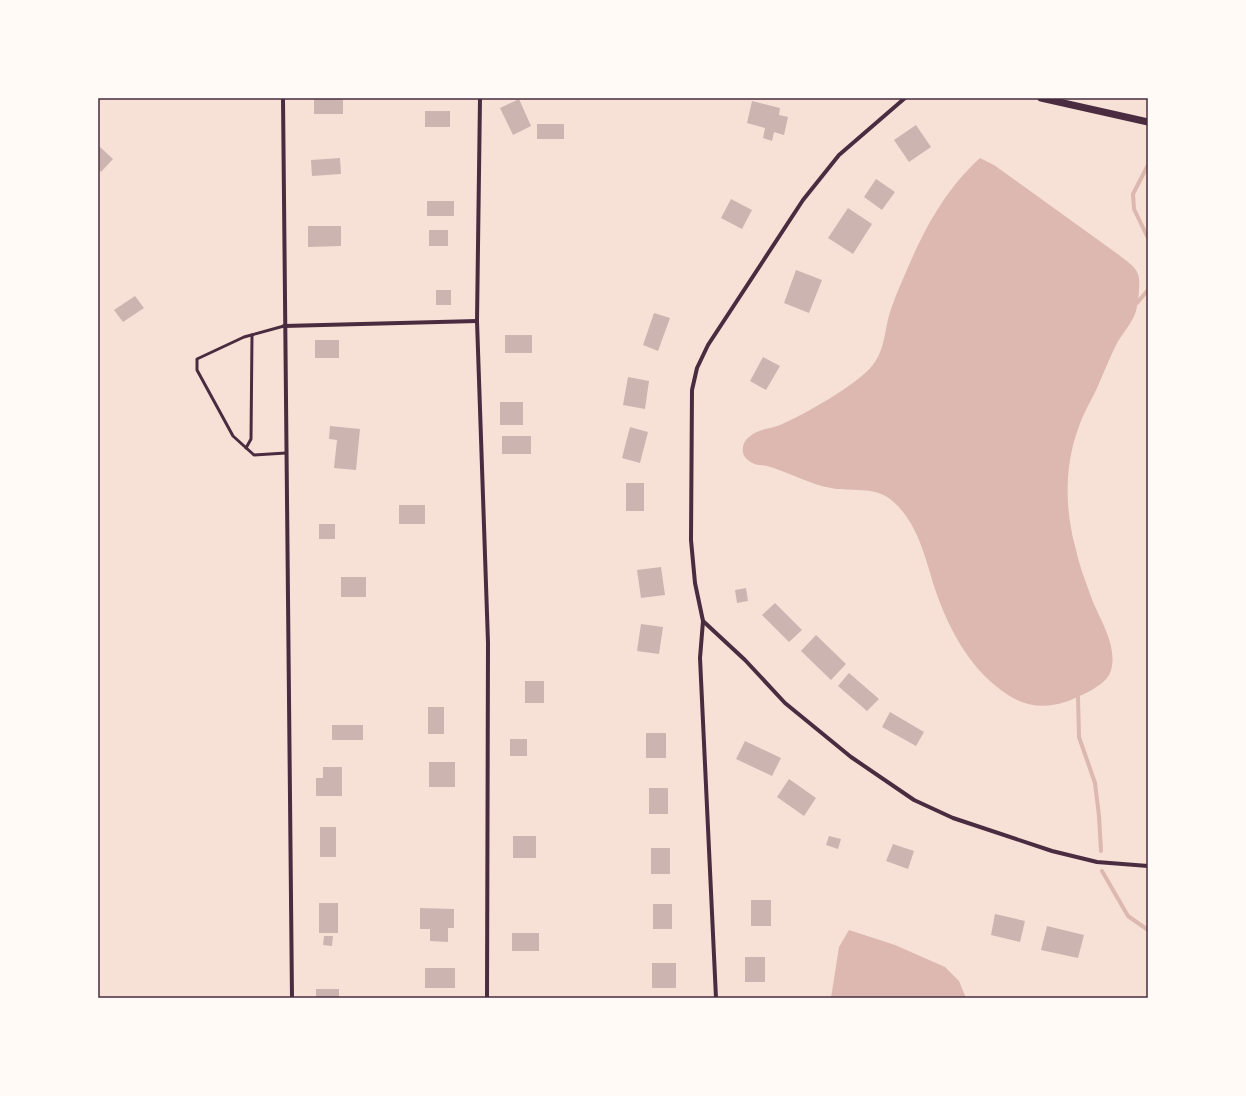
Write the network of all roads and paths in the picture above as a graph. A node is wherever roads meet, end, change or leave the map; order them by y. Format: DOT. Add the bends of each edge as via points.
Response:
graph roads {
  1 [pos="283,98"];
  2 [pos="480,98"];
  3 [pos="905,98"];
  4 [pos="1041,98"];
  5 [pos="1148,122"];
  6 [pos="478,321"];
  7 [pos="284,326"];
  8 [pos="252,335"];
  9 [pos="246,448"];
  10 [pos="286,453"];
  11 [pos="703,621"];
  12 [pos="1148,866"];
  13 [pos="292,998"];
  14 [pos="487,998"];
  15 [pos="716,998"];
  1 -- 7 [label="street"];
  2 -- 6 [label="street"];
  3 -- 11 [label="street" via="839,155 803,200 708,346 697,368 692,390 691,540 695,583"];
  4 -- 5 [label="street"];
  6 -- 7 [label="street"];
  6 -- 14 [label="street" via="488,643"];
  7 -- 8 [label="lane"];
  7 -- 10 [label="street"];
  8 -- 9 [label="lane" via="251,438"];
  8 -- 9 [label="lane" via="197,359 197,370 232,436"];
  9 -- 10 [label="lane" via="254,455"];
  10 -- 13 [label="street"];
  11 -- 12 [label="street" via="785,703 851,757 914,800 953,818 1052,851 1097,862"];
  11 -- 15 [label="street" via="700,658"];
}
